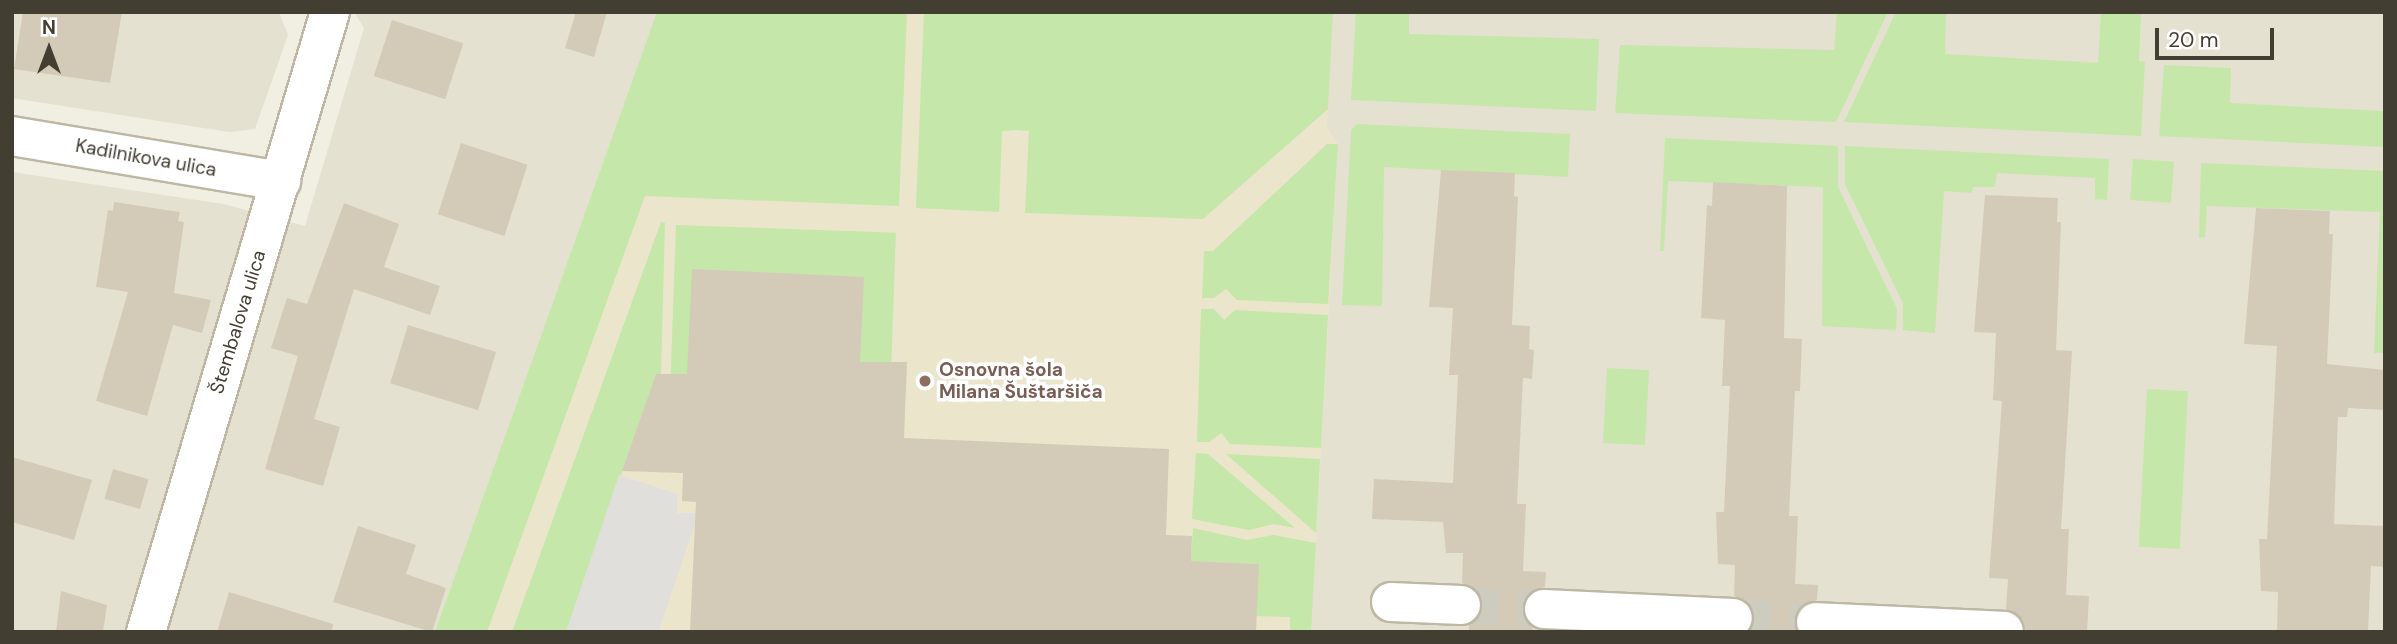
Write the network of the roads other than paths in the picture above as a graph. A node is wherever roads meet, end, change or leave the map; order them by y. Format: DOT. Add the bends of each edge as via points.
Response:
graph roads {
  1 [pos="326,16"];
  2 [pos="12,136"];
  3 [pos="281,181"];
  4 [pos="1391,601"];
  5 [pos="1461,605"];
  6 [pos="1544,609"];
  7 [pos="1733,618"];
  8 [pos="1816,622"];
  9 [pos="2004,631"];
  10 [pos="146,632"];
  1 -- 3 [label="street, Štembalova ulica"];
  2 -- 3 [label="street, Kadilnikova ulica"];
  3 -- 10 [label="street, Štembalova ulica"];
  4 -- 5 [label="street"];
  6 -- 7 [label="street"];
  8 -- 9 [label="street"];
}
